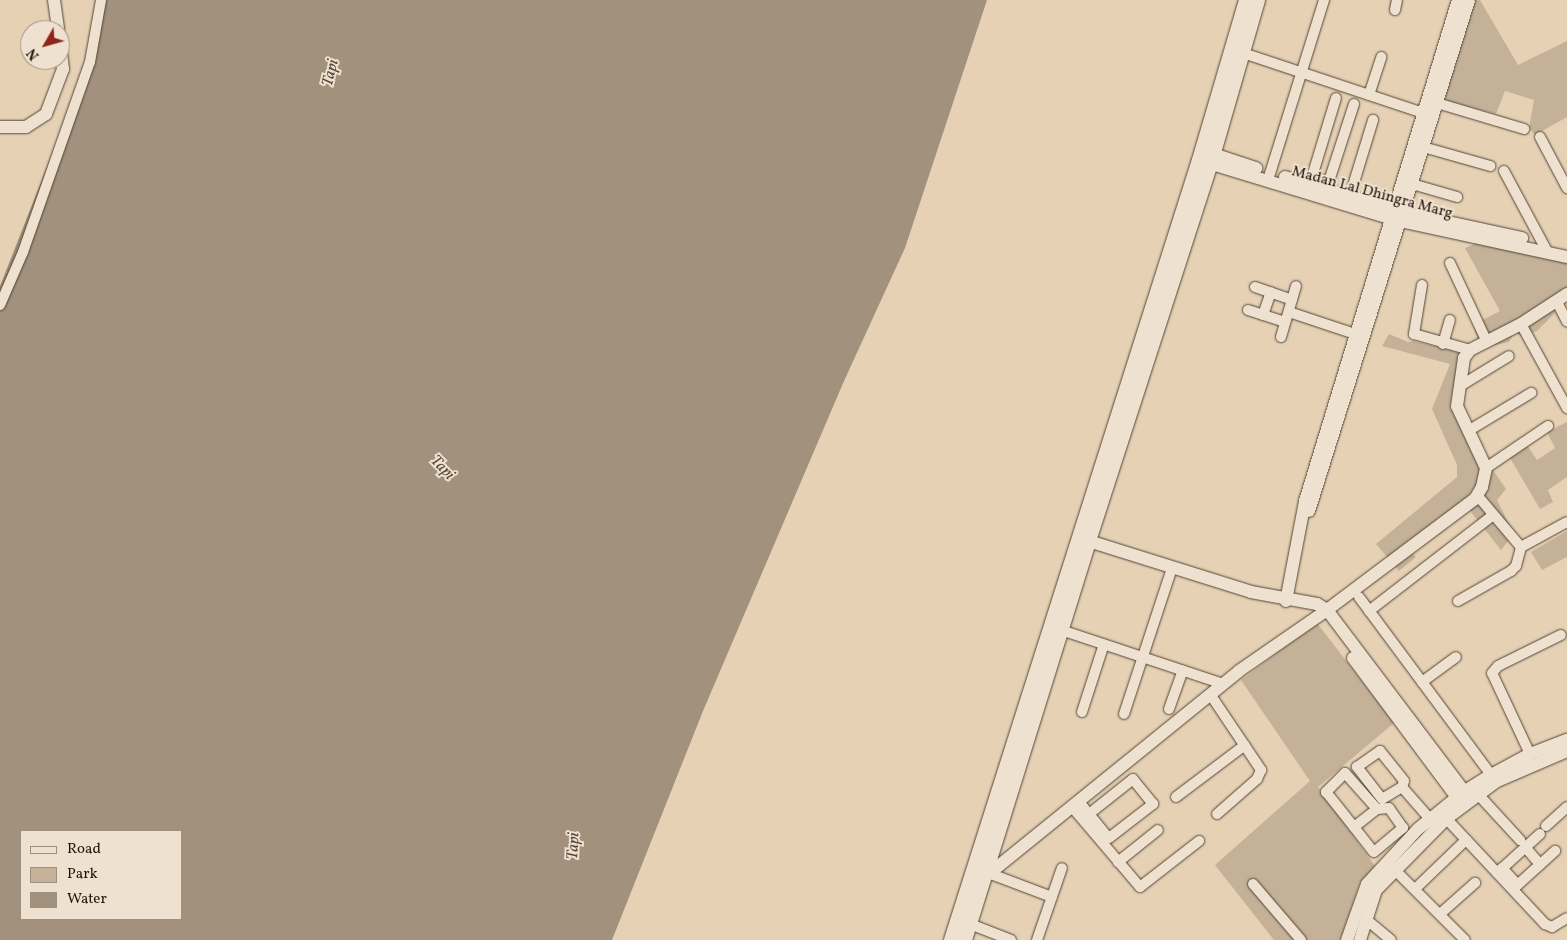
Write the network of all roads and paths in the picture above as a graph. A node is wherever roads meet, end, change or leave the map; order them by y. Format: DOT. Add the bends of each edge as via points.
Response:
graph roads {
  1 [pos="54,0"];
  2 [pos="101,0"];
  3 [pos="1246,0"];
  4 [pos="1258,0"];
  5 [pos="1324,0"];
  6 [pos="1458,0"];
  7 [pos="1469,0"];
  8 [pos="57,20"];
  9 [pos="1243,53"];
  10 [pos="1381,57"];
  11 [pos="63,70"];
  12 [pos="1301,72"];
  13 [pos="1369,95"];
  14 [pos="1336,98"];
  15 [pos="1437,103"];
  16 [pos="1354,104"];
  17 [pos="1423,113"];
  18 [pos="1373,120"];
  19 [pos="0,127"];
  20 [pos="1327,129"];
  21 [pos="1524,130"];
  22 [pos="1344,135"];
  23 [pos="1540,137"];
  24 [pos="1423,146"];
  25 [pos="1206,157"];
  26 [pos="1490,166"];
  27 [pos="1504,171"];
  28 [pos="1269,177"];
  29 [pos="1310,184"];
  30 [pos="1412,184"];
  31 [pos="1567,188"];
  32 [pos="1457,197"];
  33 [pos="1348,200"];
  34 [pos="1397,215"];
  35 [pos="1546,248"];
  36 [pos="1567,248"];
  37 [pos="1567,257"];
  38 [pos="1450,263"];
  39 [pos="1422,285"];
  40 [pos="1296,286"];
  41 [pos="1255,287"];
  42 [pos="1271,292"];
  43 [pos="1562,298"];
  44 [pos="1292,300"];
  45 [pos="0,305"];
  46 [pos="1248,310"];
  47 [pos="1263,315"];
  48 [pos="1287,317"];
  49 [pos="1450,320"];
  50 [pos="1567,322"];
  51 [pos="1521,324"];
  52 [pos="1360,335"];
  53 [pos="1281,337"];
  54 [pos="1487,342"];
  55 [pos="1443,344"];
  56 [pos="1470,350"];
  57 [pos="1510,356"];
  58 [pos="1460,386"];
  59 [pos="1531,393"];
  60 [pos="1567,408"];
  61 [pos="1548,426"];
  62 [pos="1468,431"];
  63 [pos="1486,468"];
  64 [pos="1477,495"];
  65 [pos="1493,515"];
  66 [pos="1567,522"];
  67 [pos="1083,539"];
  68 [pos="1521,547"];
  69 [pos="1172,568"];
  70 [pos="1359,597"];
  71 [pos="1286,601"];
  72 [pos="1458,601"];
  73 [pos="1321,610"];
  74 [pos="1369,611"];
  75 [pos="1061,630"];
  76 [pos="1561,634"];
  77 [pos="1104,644"];
  78 [pos="1143,656"];
  79 [pos="1456,657"];
  80 [pos="1183,670"];
  81 [pos="1422,682"];
  82 [pos="1223,684"];
  83 [pos="1210,694"];
  84 [pos="1169,709"];
  85 [pos="1082,712"];
  86 [pos="1124,714"];
  87 [pos="1567,740"];
  88 [pos="1245,745"];
  89 [pos="1567,751"];
  90 [pos="1530,754"];
  91 [pos="1492,774"];
  92 [pos="1402,787"];
  93 [pos="1467,795"];
  94 [pos="1176,797"];
  95 [pos="1075,804"];
  96 [pos="1567,808"];
  97 [pos="1377,809"];
  98 [pos="1088,814"];
  99 [pos="1217,814"];
  100 [pos="1439,817"];
  101 [pos="1354,827"];
  102 [pos="1158,830"];
  103 [pos="1406,834"];
  104 [pos="1466,840"];
  105 [pos="1200,841"];
  106 [pos="1523,843"];
  107 [pos="1555,851"];
  108 [pos="1118,862"];
  109 [pos="1540,864"];
  110 [pos="1062,868"];
  111 [pos="1394,869"];
  112 [pos="1499,870"];
  113 [pos="981,878"];
  114 [pos="1475,883"];
  115 [pos="1253,884"];
  116 [pos="1515,887"];
  117 [pos="1415,890"];
  118 [pos="1052,897"];
  119 [pos="1440,914"];
  120 [pos="1567,918"];
  121 [pos="1367,920"];
  122 [pos="970,924"];
  123 [pos="951,940"];
  124 [pos="965,940"];
  125 [pos="1011,940"];
  126 [pos="1037,940"];
  127 [pos="1301,940"];
  128 [pos="1347,940"];
  129 [pos="1360,940"];
  130 [pos="1391,940"];
  131 [pos="1465,940"];
  1 -- 8 [label="street"];
  2 -- 45 [label="street" via="90,62 23,252"];
  3 -- 25 [label="main road"];
  4 -- 9 [label="main road"];
  5 -- 12 [label="street"];
  6 -- 17 [label="street"];
  7 -- 15 [label="street"];
  9 -- 12 [label="street"];
  9 -- 25 [label="main road"];
  10 -- 13 [label="street"];
  11 -- 19 [label="street" via="46,114 26,127"];
  12 -- 13 [label="street"];
  12 -- 28 [label="street"];
  13 -- 17 [label="street"];
  14 -- 20 [label="street"];
  15 -- 21 [label="street"];
  15 -- 24 [label="street"];
  16 -- 22 [label="street"];
  17 -- 34 [label="street"];
  18 -- 33 [label="street"];
  20 -- 22 [label="street"];
  20 -- 29 [label="street"];
  22 -- 29 [label="street" via="1329,180"];
  23 -- 31 [label="street"];
  24 -- 26 [label="street"];
  24 -- 30 [label="street"];
  25 -- 28 [label="street, Madan Lal Dhingra Marg"];
  25 -- 67 [label="main road"];
  27 -- 35 [label="street"];
  28 -- 29 [label="street, Madan Lal Dhingra Marg"];
  29 -- 33 [label="street, Madan Lal Dhingra Marg"];
  30 -- 32 [label="street"];
  30 -- 34 [label="street"];
  33 -- 34 [label="street, Madan Lal Dhingra Marg"];
  34 -- 35 [label="street, Madan Lal Dhingra Marg"];
  34 -- 52 [label="street"];
  35 -- 36 [label="street, Madan Lal Dhingra Marg"];
  35 -- 37 [label="street, Madan Lal Dhingra Marg"];
  38 -- 54 [label="street"];
  39 -- 55 [label="street" via="1412,331 1418,337"];
  40 -- 44 [label="street"];
  41 -- 42 [label="street"];
  42 -- 44 [label="street"];
  42 -- 47 [label="street"];
  43 -- 50 [label="street"];
  43 -- 51 [label="street"];
  44 -- 48 [label="street"];
  46 -- 47 [label="street"];
  47 -- 48 [label="street"];
  48 -- 52 [label="street"];
  48 -- 53 [label="street"];
  49 -- 55 [label="street"];
  51 -- 54 [label="street"];
  51 -- 60 [label="street"];
  52 -- 71 [label="street" via="1305,501"];
  54 -- 56 [label="street"];
  55 -- 56 [label="street"];
  56 -- 58 [label="street" via="1464,358"];
  57 -- 58 [label="street"];
  58 -- 62 [label="street" via="1456,406"];
  59 -- 62 [label="street"];
  61 -- 63 [label="street"];
  62 -- 63 [label="street"];
  63 -- 64 [label="street"];
  64 -- 65 [label="street"];
  64 -- 73 [label="street"];
  65 -- 68 [label="street"];
  65 -- 74 [label="street"];
  66 -- 68 [label="street"];
  67 -- 69 [label="street"];
  67 -- 75 [label="main road"];
  67 -- 113 [label="main road"];
  68 -- 72 [label="street" via="1516,566 1511,571"];
  69 -- 71 [label="street"];
  69 -- 78 [label="street"];
  70 -- 74 [label="street"];
  71 -- 73 [label="street"];
  73 -- 82 [label="street"];
  73 -- 93 [label="street"];
  74 -- 81 [label="street"];
  75 -- 77 [label="street"];
  75 -- 113 [label="main road"];
  76 -- 90 [label="street" via="1498,666 1492,673"];
  77 -- 78 [label="street"];
  77 -- 85 [label="street"];
  78 -- 80 [label="street"];
  78 -- 86 [label="street"];
  79 -- 81 [label="street"];
  80 -- 82 [label="street"];
  80 -- 84 [label="street"];
  81 -- 91 [label="street"];
  82 -- 83 [label="street"];
  83 -- 88 [label="street"];
  83 -- 95 [label="street"];
  87 -- 90 [label="street"];
  88 -- 94 [label="street"];
  88 -- 99 [label="street" via="1260,767 1260,774"];
  89 -- 93 [label="street"];
  90 -- 91 [label="street"];
  91 -- 93 [label="street"];
  92 -- 92 [label="street" via="1382,799 1357,767 1379,751 1404,781"];
  92 -- 100 [label="street"];
  93 -- 100 [label="street"];
  93 -- 106 [label="street"];
  95 -- 98 [label="street"];
  95 -- 108 [label="street"];
  95 -- 113 [label="street"];
  96 -- 106 [label="street"];
  97 -- 101 [label="street"];
  97 -- 101 [label="street" via="1346,773 1326,792"];
  97 -- 103 [label="street" via="1389,808"];
  98 -- 98 [label="street" via="1109,838 1151,807 1152,802 1130,776"];
  100 -- 103 [label="street"];
  100 -- 104 [label="street"];
  100 -- 111 [label="street"];
  101 -- 103 [label="street" via="1374,852"];
  102 -- 108 [label="street"];
  103 -- 128 [label="street" via="1367,884"];
  104 -- 112 [label="street"];
  104 -- 117 [label="street"];
  105 -- 108 [label="street" via="1143,887 1138,886"];
  106 -- 109 [label="street"];
  106 -- 112 [label="street"];
  107 -- 109 [label="street"];
  109 -- 116 [label="street"];
  110 -- 118 [label="street"];
  111 -- 117 [label="street"];
  111 -- 121 [label="street" via="1376,890"];
  112 -- 116 [label="street"];
  113 -- 118 [label="street"];
  113 -- 122 [label="main road"];
  113 -- 123 [label="main road"];
  114 -- 119 [label="street"];
  115 -- 127 [label="street"];
  116 -- 120 [label="street" via="1548,926 1556,926"];
  117 -- 119 [label="street"];
  118 -- 126 [label="street"];
  119 -- 131 [label="street"];
  121 -- 129 [label="street"];
  121 -- 130 [label="street"];
  122 -- 124 [label="main road"];
  122 -- 125 [label="street"];
}
